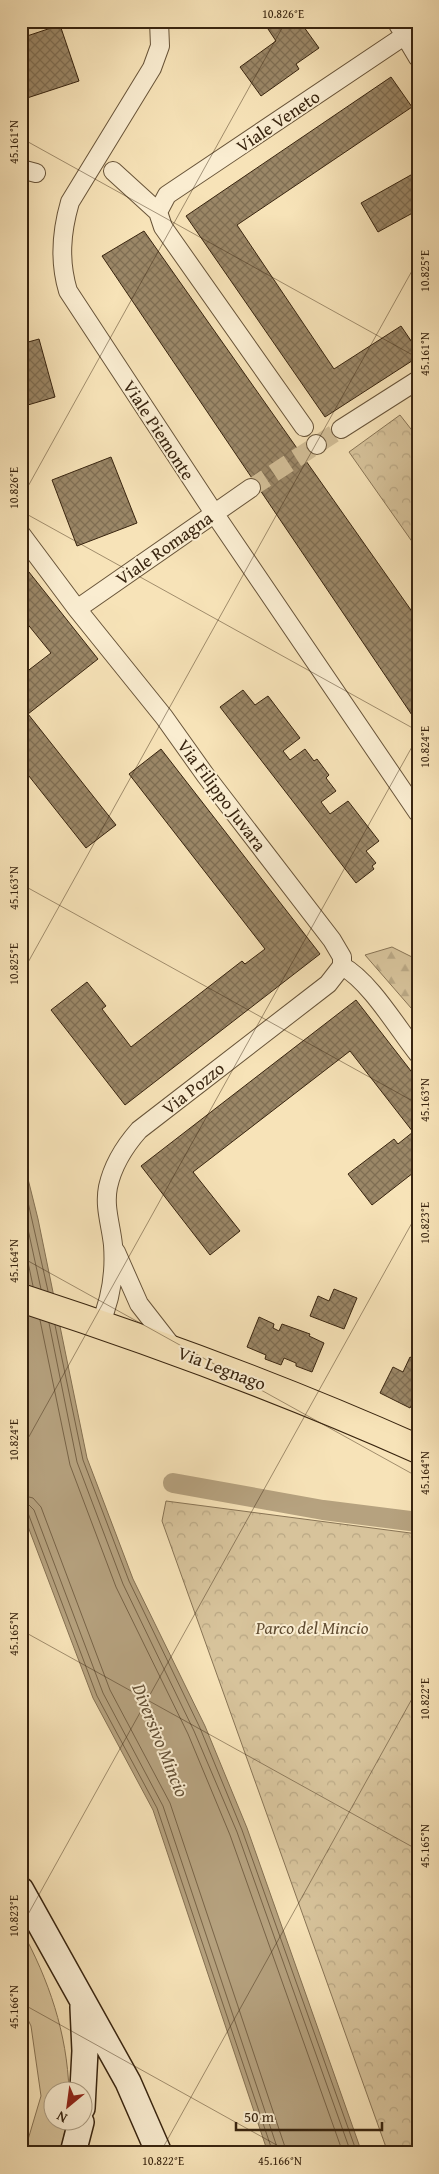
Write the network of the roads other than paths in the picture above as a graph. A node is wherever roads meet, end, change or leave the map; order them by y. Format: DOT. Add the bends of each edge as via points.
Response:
graph roads {
  1 [pos="159,21"];
  2 [pos="402,26"];
  3 [pos="418,58"];
  4 [pos="113,171"];
  5 [pos="158,212"];
  6 [pos="418,380"];
  7 [pos="304,427"];
  8 [pos="341,429"];
  9 [pos="251,488"];
  10 [pos="214,513"];
  11 [pos="21,534"];
  12 [pos="78,609"];
  13 [pos="418,813"];
  14 [pos="342,966"];
  15 [pos="418,1054"];
  16 [pos="113,1245"];
  17 [pos="21,1298"];
  18 [pos="88,1320"];
  19 [pos="174,1350"];
  20 [pos="418,1450"];
  21 [pos="21,1890"];
  22 [pos="82,2000"];
  23 [pos="84,2082"];
  24 [pos="78,2132"];
  25 [pos="73,2153"];
  26 [pos="160,2153"];
  1 -- 10 [label="street, Viale Piemonte" via="160,46 152,68 70,202 64,223 62,272 68,292"];
  2 -- 3 [label="street"];
  2 -- 5 [label="street, Viale Veneto" via="167,195"];
  4 -- 5 [label="street"];
  5 -- 7 [label="street" via="163,226"];
  6 -- 8 [label="street"];
  9 -- 10 [label="street, Viale Romagna"];
  10 -- 12 [label="street, Viale Romagna"];
  10 -- 13 [label="street, Viale Piemonte"];
  11 -- 12 [label="street, Via Filippo Juvara"];
  12 -- 14 [label="street, Via Filippo Juvara" via="332,940 342,957"];
  14 -- 15 [label="street" via="363,983"];
  14 -- 16 [label="street, Via Pozzo" via="328,984 132,1137 116,1162 108,1187 107,1213"];
  16 -- 18 [label="street, Via Pozzo" via="108,1305"];
  16 -- 19 [label="street, Via Pozzo" via="139,1304"];
  17 -- 18 [label="main road, Via Legnago"];
  18 -- 19 [label="main road, Via Legnago"];
  19 -- 20 [label="main road, Via Legnago" via="301,1398"];
  21 -- 22 [label="main road"];
  22 -- 23 [label="main road" via="86,2051"];
  22 -- 26 [label="main road" via="128,2082"];
  24 -- 25 [label="main road"];
}
